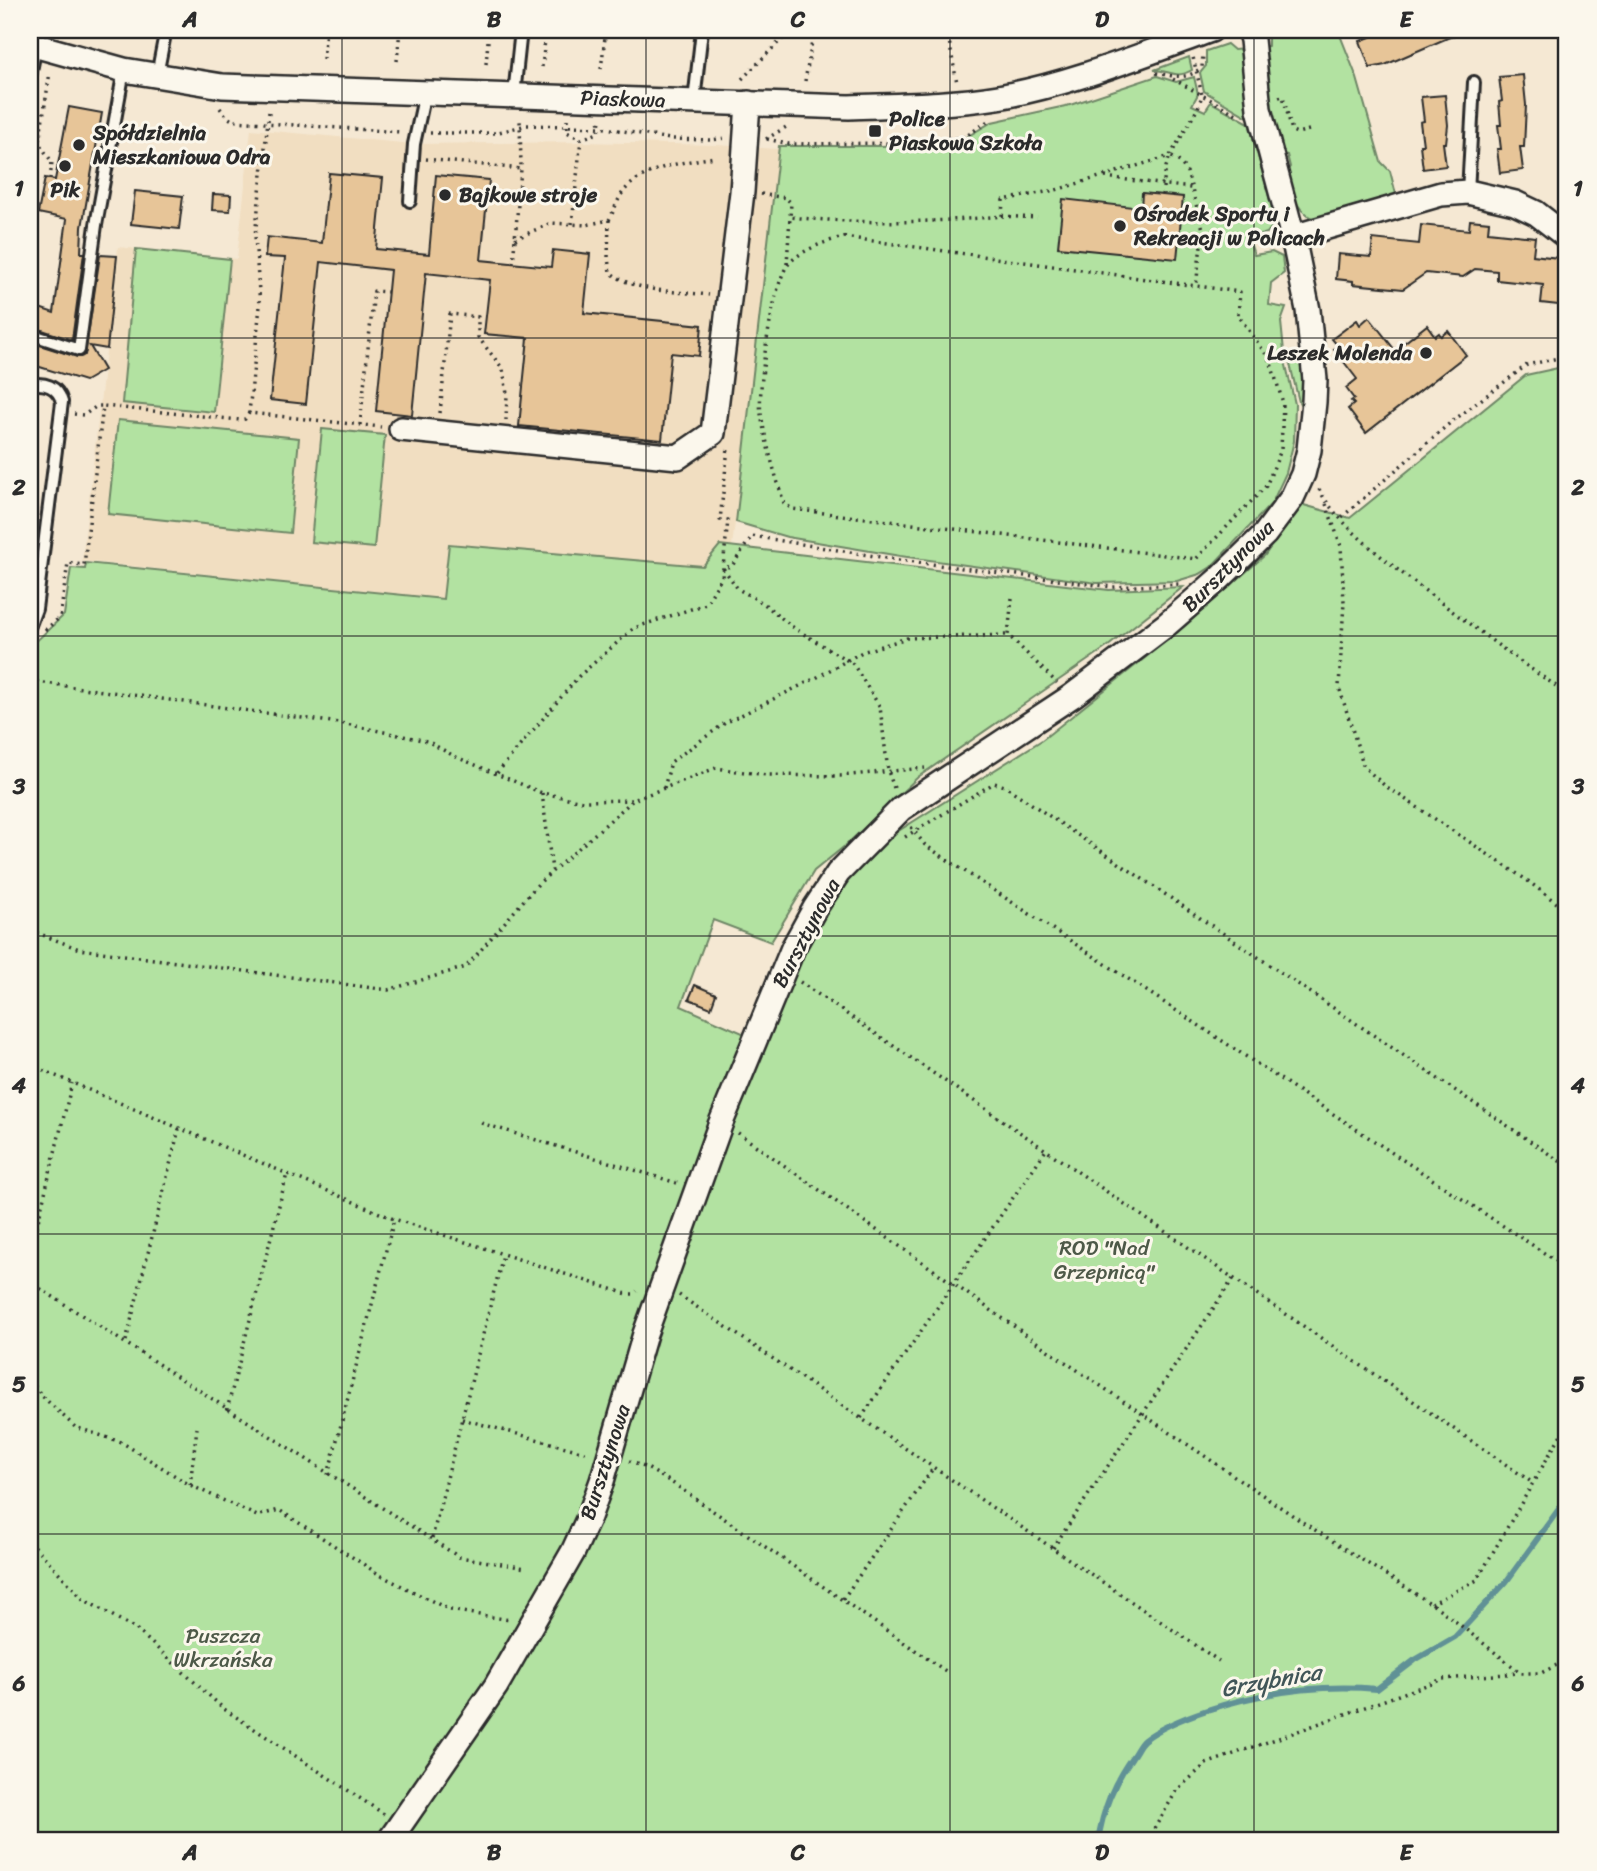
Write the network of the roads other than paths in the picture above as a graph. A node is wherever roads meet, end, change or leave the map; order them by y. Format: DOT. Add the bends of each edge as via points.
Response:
graph roads {
  1 [pos="147,30"];
  2 [pos="521,30"];
  3 [pos="702,30"];
  4 [pos="1211,30"];
  5 [pos="1249,30"];
  6 [pos="165,32"];
  7 [pos="33,45"];
  8 [pos="124,70"];
  9 [pos="30,76"];
  10 [pos="157,77"];
  11 [pos="1474,82"];
  12 [pos="425,93"];
  13 [pos="514,95"];
  14 [pos="694,101"];
  15 [pos="748,103"];
  16 [pos="1468,192"];
  17 [pos="410,201"];
  18 [pos="1293,236"];
  19 [pos="1567,237"];
  20 [pos="30,334"];
  21 [pos="30,385"];
  22 [pos="401,429"];
  23 [pos="30,625"];
  24 [pos="395,1833"];
  1 -- 6 [label="lane"];
  2 -- 13 [label="lane"];
  3 -- 14 [label="lane"];
  4 -- 15 [label="street, Piaskowa" via="1071,80 997,97 896,106"];
  5 -- 18 [label="street, Bursztynowa" via="1259,109 1282,163"];
  6 -- 10 [label="lane"];
  7 -- 8 [label="street, Piaskowa"];
  7 -- 9 [label="lane"];
  8 -- 10 [label="street, Piaskowa"];
  8 -- 20 [label="lane" via="79,350"];
  10 -- 12 [label="street, Piaskowa" via="263,89"];
  11 -- 16 [label="lane"];
  12 -- 13 [label="street, Piaskowa"];
  12 -- 17 [label="lane" via="414,144"];
  13 -- 14 [label="street, Piaskowa"];
  14 -- 15 [label="street, Piaskowa"];
  15 -- 22 [label="street" via="713,433 678,457"];
  16 -- 18 [label="street" via="1441,194"];
  16 -- 19 [label="street" via="1515,203"];
  18 -- 24 [label="street, Bursztynowa" via="1308,310 1315,380 1303,474 1292,498 1265,534 1166,625 855,853 838,873 793,948 720,1125 656,1301 589,1517 573,1552 496,1686"];
  21 -- 23 [label="lane" via="52,387 62,401 36,609"];
}
